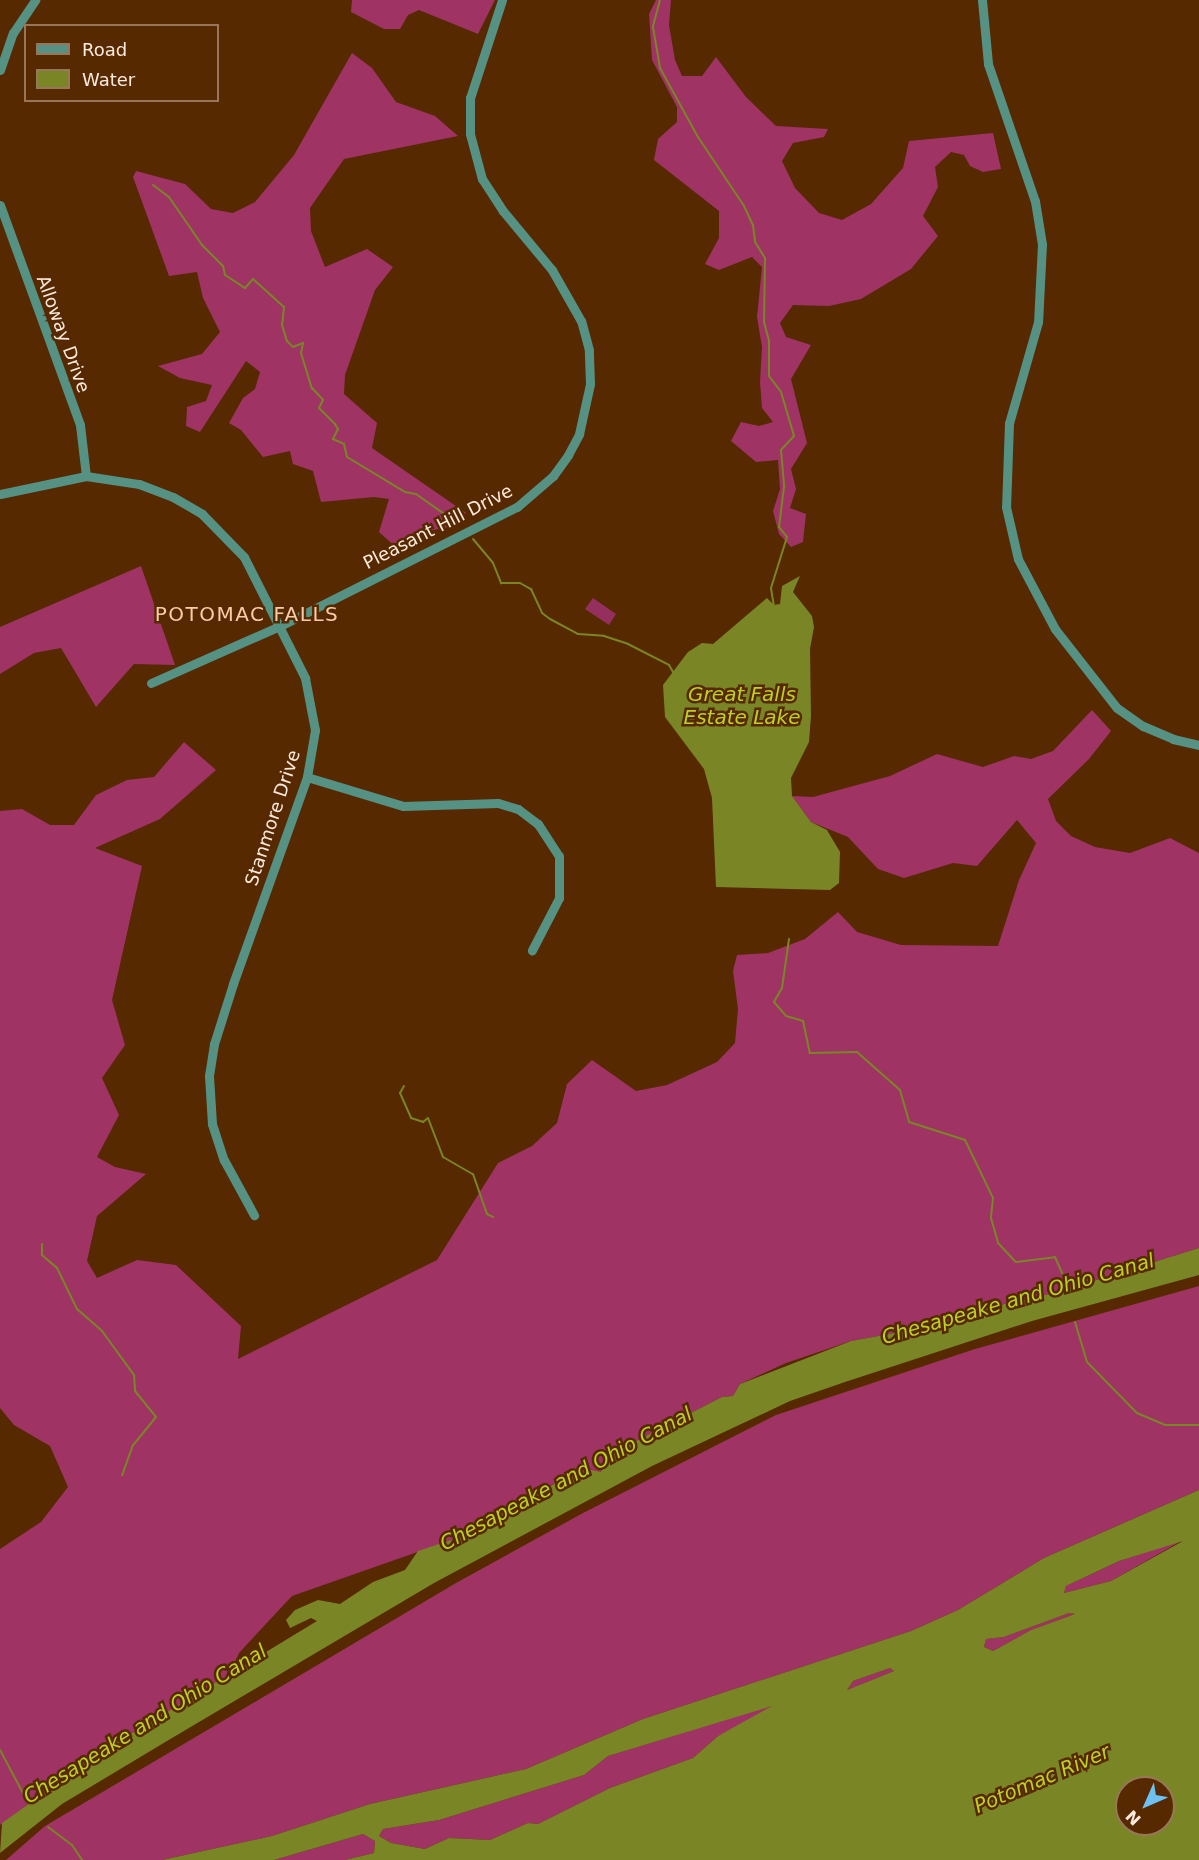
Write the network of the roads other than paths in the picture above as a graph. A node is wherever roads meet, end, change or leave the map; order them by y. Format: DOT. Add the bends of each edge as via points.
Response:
graph roads {
  1 [pos="35,0"];
  2 [pos="502,0"];
  3 [pos="982,0"];
  4 [pos="0,70"];
  5 [pos="0,205"];
  6 [pos="86,476"];
  7 [pos="0,494"];
  8 [pos="282,625"];
  9 [pos="151,683"];
  10 [pos="1199,745"];
  11 [pos="307,777"];
  12 [pos="532,950"];
  13 [pos="254,1215"];
  1 -- 4 [label="street" via="13,33"];
  2 -- 8 [label="street, Pleasant Hill Drive" via="470,98 470,134 482,180 503,212 552,270 581,321 589,350 590,384 579,434 553,476 517,507"];
  3 -- 10 [label="street" via="988,64 1035,201 1042,244 1038,322 1009,423 1006,507 1018,559 1055,629 1117,708 1173,740"];
  5 -- 6 [label="street, Alloway Drive" via="80,425"];
  6 -- 7 [label="street, Stanmore Drive"];
  6 -- 8 [label="street, Stanmore Drive" via="139,484 202,514 244,557"];
  8 -- 9 [label="street, Pleasant Hill Drive"];
  8 -- 11 [label="street, Stanmore Drive" via="314,708 314,746"];
  11 -- 12 [label="street" via="403,806 498,803 518,809 538,824 559,856 559,898"];
  11 -- 13 [label="street, Stanmore Drive" via="233,984 214,1044 209,1076 212,1124 224,1160"];
}
